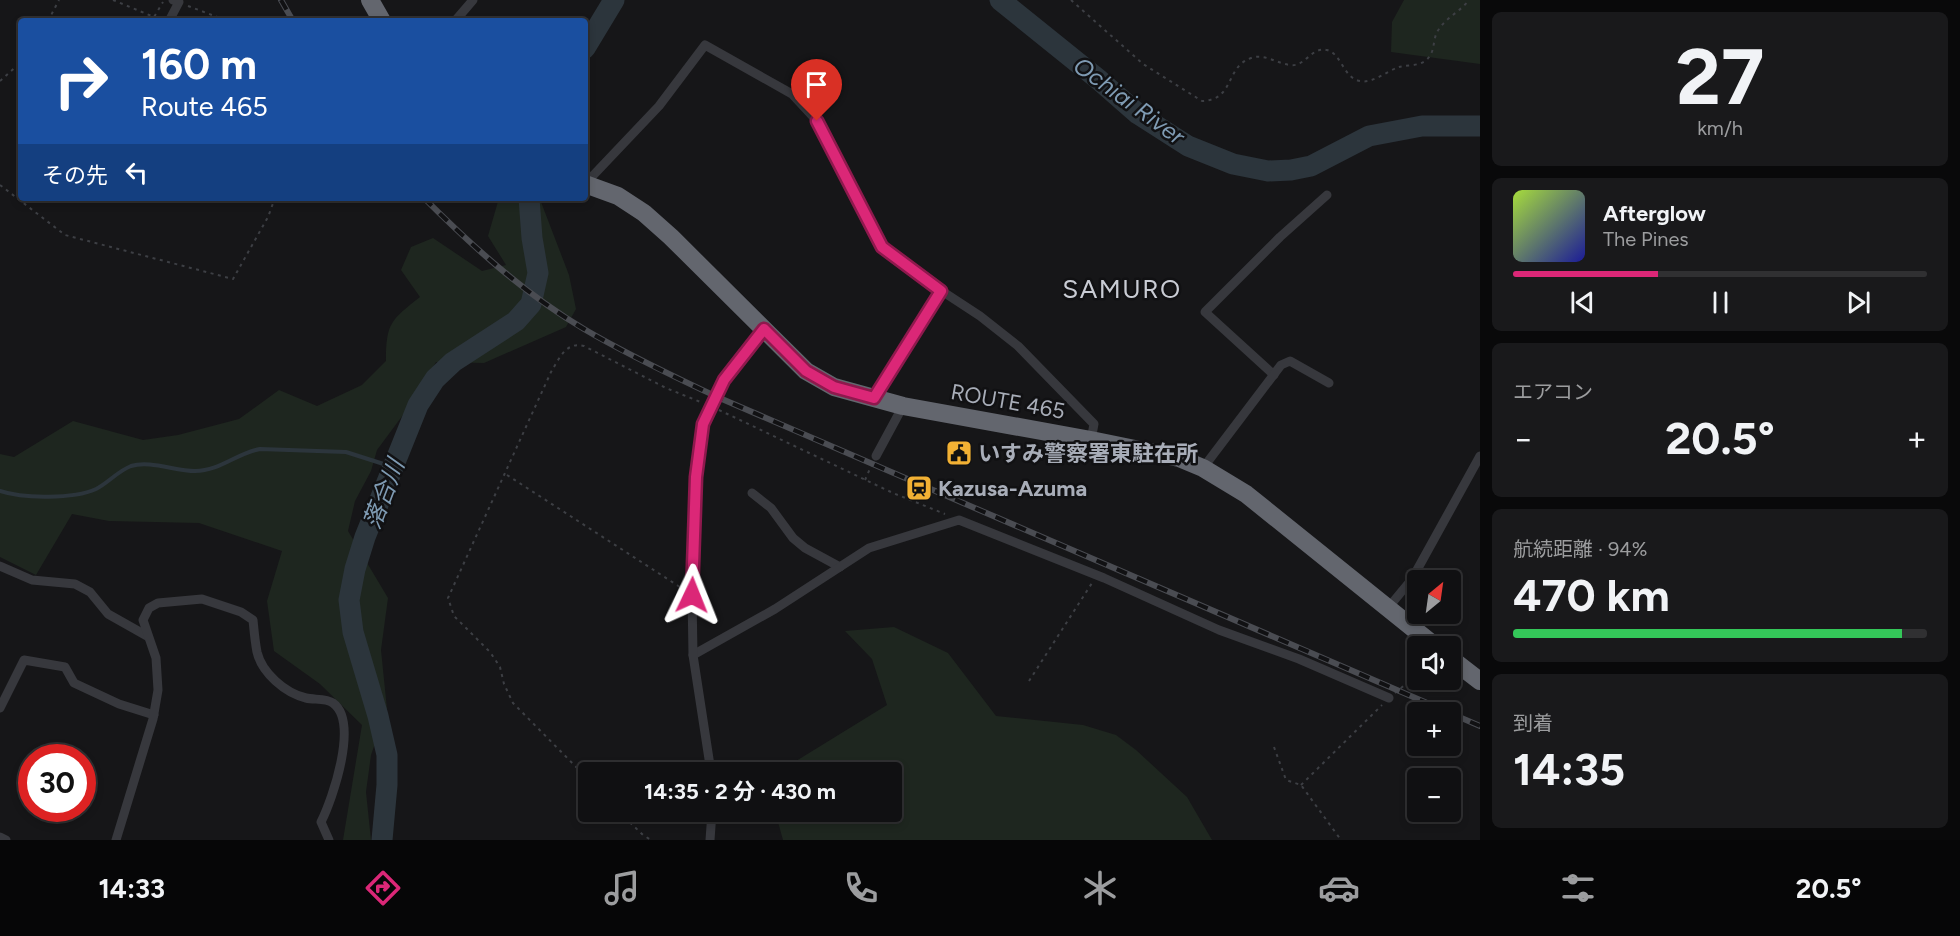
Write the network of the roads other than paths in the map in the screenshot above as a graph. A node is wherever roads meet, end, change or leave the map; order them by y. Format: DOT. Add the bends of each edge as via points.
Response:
graph roads {
  1 [pos="370,0"];
  2 [pos="473,0"];
  3 [pos="176,1"];
  4 [pos="170,18"];
  5 [pos="380,18"];
  6 [pos="458,18"];
  7 [pos="588,181"];
  8 [pos="588,185"];
  9 [pos="1327,195"];
  10 [pos="941,291"];
  11 [pos="764,329"];
  12 [pos="1274,375"];
  13 [pos="1329,383"];
  14 [pos="874,398"];
  15 [pos="903,406"];
  16 [pos="1091,440"];
  17 [pos="876,456"];
  18 [pos="1480,456"];
  19 [pos="1203,468"];
  20 [pos="752,493"];
  21 [pos="0,566"];
  22 [pos="840,567"];
  23 [pos="1388,609"];
  24 [pos="147,636"];
  25 [pos="1422,636"];
  26 [pos="693,656"];
  27 [pos="1461,666"];
  28 [pos="1480,681"];
  29 [pos="1389,698"];
  30 [pos="0,708"];
  31 [pos="154,715"];
  32 [pos="709,762"];
  33 [pos="711,822"];
  34 [pos="0,837"];
  35 [pos="6,840"];
  36 [pos="116,840"];
  37 [pos="329,840"];
  38 [pos="710,840"];
  1 -- 5 [label="highway"];
  2 -- 6 [label="street"];
  3 -- 4 [label="street"];
  7 -- 10 [label="street" via="659,106 705,45 792,94 817,121 882,247"];
  8 -- 11 [label="highway, ROUTE 465" via="618,196 644,213"];
  9 -- 12 [label="street" via="1205,312"];
  10 -- 14 [label="street"];
  10 -- 16 [label="street" via="1018,346 1094,424"];
  11 -- 14 [label="highway, ROUTE 465" via="806,371 834,387"];
  11 -- 26 [label="street" via="724,380 703,424 696,477"];
  12 -- 13 [label="street" via="1290,361"];
  12 -- 19 [label="street"];
  14 -- 15 [label="highway, ROUTE 465"];
  15 -- 16 [label="highway, ROUTE 465"];
  15 -- 17 [label="street"];
  16 -- 19 [label="highway, ROUTE 465" via="1179,458"];
  18 -- 23 [label="street" via="1412,579"];
  19 -- 23 [label="highway, ROUTE 465" via="1246,494"];
  20 -- 22 [label="street" via="771,508 799,543"];
  21 -- 24 [label="street" via="32,580 75,584 90,591 108,614"];
  22 -- 26 [label="street"];
  22 -- 29 [label="street" via="869,548 959,520"];
  23 -- 25 [label="highway, ROUTE 465"];
  24 -- 31 [label="street" via="156,658 158,690"];
  24 -- 37 [label="street" via="143,620 149,608 158,603 202,599 241,612 253,620 258,655 275,682 290,693 331,702 340,711 344,738 340,766 321,822"];
  26 -- 32 [label="street"];
  27 -- 28 [label="highway"];
  30 -- 31 [label="street" via="24,660 65,667 74,682 119,704"];
  31 -- 36 [label="street"];
  33 -- 38 [label="street"];
  34 -- 35 [label="street"];
}
